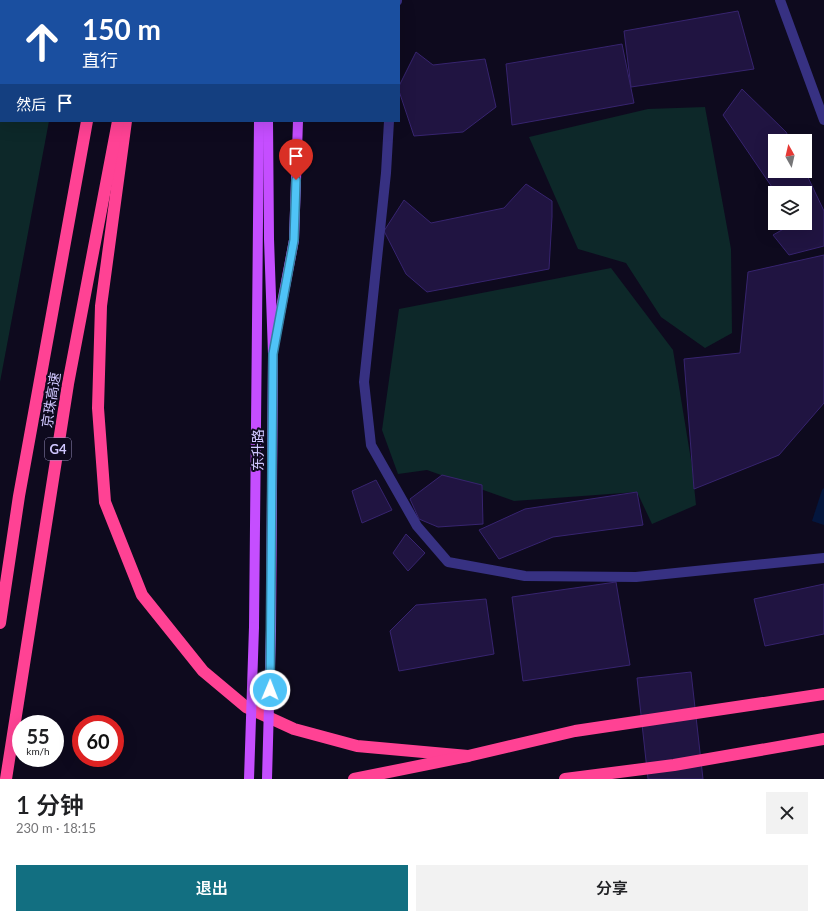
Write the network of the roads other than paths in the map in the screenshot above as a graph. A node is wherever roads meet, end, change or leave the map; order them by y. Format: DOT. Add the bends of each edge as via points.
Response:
graph roads {
  1 [pos="780,0"];
  2 [pos="824,120"];
  3 [pos="87,122"];
  4 [pos="118,122"];
  5 [pos="126,122"];
  6 [pos="259,122"];
  7 [pos="268,122"];
  8 [pos="298,122"];
  9 [pos="389,122"];
  10 [pos="273,354"];
  11 [pos="19,496"];
  12 [pos="824,558"];
  13 [pos="0,587"];
  14 [pos="0,623"];
  15 [pos="824,694"];
  16 [pos="824,739"];
  17 [pos="468,756"];
  18 [pos="6,779"];
  19 [pos="249,779"];
  20 [pos="268,779"];
  21 [pos="354,779"];
  22 [pos="565,779"];
  1 -- 2 [label="lane"];
  3 -- 11 [label="highway, 京珠高速 / G4"];
  4 -- 18 [label="highway, 京珠高速 / G4" via="68,384"];
  5 -- 17 [label="highway" via="101,306 98,408 105,502 142,595 203,672 246,707 294,729 357,746"];
  6 -- 19 [label="main road, 东升路, bridge" via="254,627"];
  7 -- 10 [label="main road, 东升路"];
  8 -- 10 [label="main road" via="294,240"];
  9 -- 12 [label="lane" via="364,382 370,445 417,526 448,562 525,576 636,577"];
  10 -- 20 [label="main road, 东升路, bridge"];
  11 -- 13 [label="highway"];
  11 -- 14 [label="highway, 京珠高速 / G4"];
  15 -- 17 [label="highway" via="575,731"];
  16 -- 22 [label="highway" via="674,765"];
  17 -- 21 [label="highway"];
}
